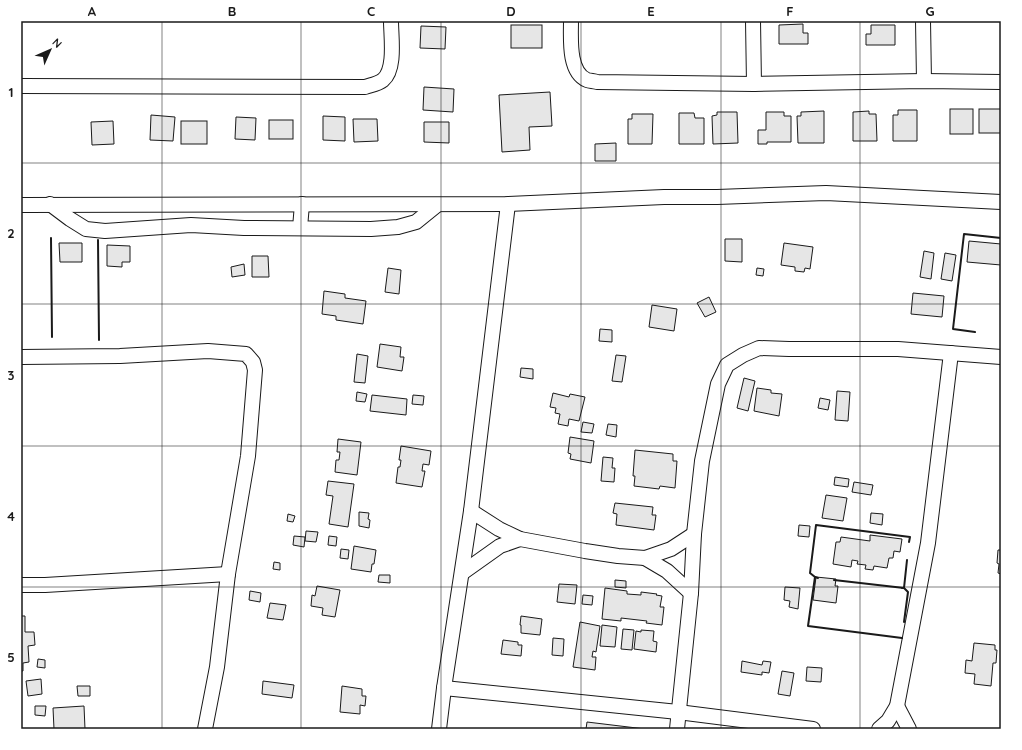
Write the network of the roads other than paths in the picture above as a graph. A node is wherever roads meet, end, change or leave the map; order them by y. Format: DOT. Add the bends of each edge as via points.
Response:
graph roads {
  1 [pos="391,21"];
  2 [pos="571,21"];
  3 [pos="753,21"];
  4 [pos="923,21"];
  5 [pos="924,81"];
  6 [pos="1001,82"];
  7 [pos="754,84"];
  8 [pos="21,86"];
  9 [pos="1001,202"];
  10 [pos="50,204"];
  11 [pos="302,204"];
  12 [pos="508,204"];
  13 [pos="21,205"];
  14 [pos="437,205"];
  15 [pos="300,228"];
  16 [pos="951,353"];
  17 [pos="21,356"];
  18 [pos="1001,357"];
  19 [pos="470,511"];
  20 [pos="694,534"];
  21 [pos="520,539"];
  22 [pos="645,558"];
  23 [pos="462,573"];
  24 [pos="228,574"];
  25 [pos="21,585"];
  26 [pos="691,593"];
  27 [pos="444,688"];
  28 [pos="896,706"];
  29 [pos="678,712"];
  30 [pos="205,729"];
  31 [pos="440,729"];
  32 [pos="677,729"];
  33 [pos="813,729"];
  34 [pos="879,729"];
  35 [pos="909,729"];
  1 -- 8 [label="street" via="391,64 388,73 383,80 365,87"];
  2 -- 7 [label="street" via="571,51 574,64 579,74 587,80 610,83"];
  3 -- 7 [label="street"];
  4 -- 5 [label="street"];
  5 -- 6 [label="street"];
  5 -- 7 [label="street"];
  9 -- 12 [label="street" via="826,193"];
  10 -- 11 [label="street"];
  10 -- 13 [label="street"];
  10 -- 15 [label="street" via="86,229 105,231 191,225"];
  11 -- 14 [label="street"];
  11 -- 15 [label="street"];
  12 -- 14 [label="street"];
  12 -- 19 [label="street"];
  14 -- 15 [label="street" via="416,222 398,227"];
  16 -- 18 [label="street"];
  16 -- 20 [label="street" via="898,349 759,348 727,364 718,384 702,461"];
  16 -- 28 [label="street" via="928,543"];
  17 -- 24 [label="street" via="120,356 208,351 246,354 253,362 255,370 248,456"];
  19 -- 21 [label="street"];
  19 -- 23 [label="street"];
  20 -- 22 [label="street" via="671,549"];
  20 -- 26 [label="street"];
  21 -- 22 [label="street" via="585,551"];
  21 -- 23 [label="street" via="500,546"];
  22 -- 26 [label="street" via="667,571"];
  23 -- 27 [label="street"];
  24 -- 25 [label="street"];
  24 -- 30 [label="street" via="217,667"];
  26 -- 29 [label="street"];
  27 -- 29 [label="street"];
  27 -- 31 [label="street"];
  28 -- 34 [label="street" via="888,721"];
  28 -- 35 [label="street"];
  29 -- 32 [label="street"];
  29 -- 33 [label="street"];
}
